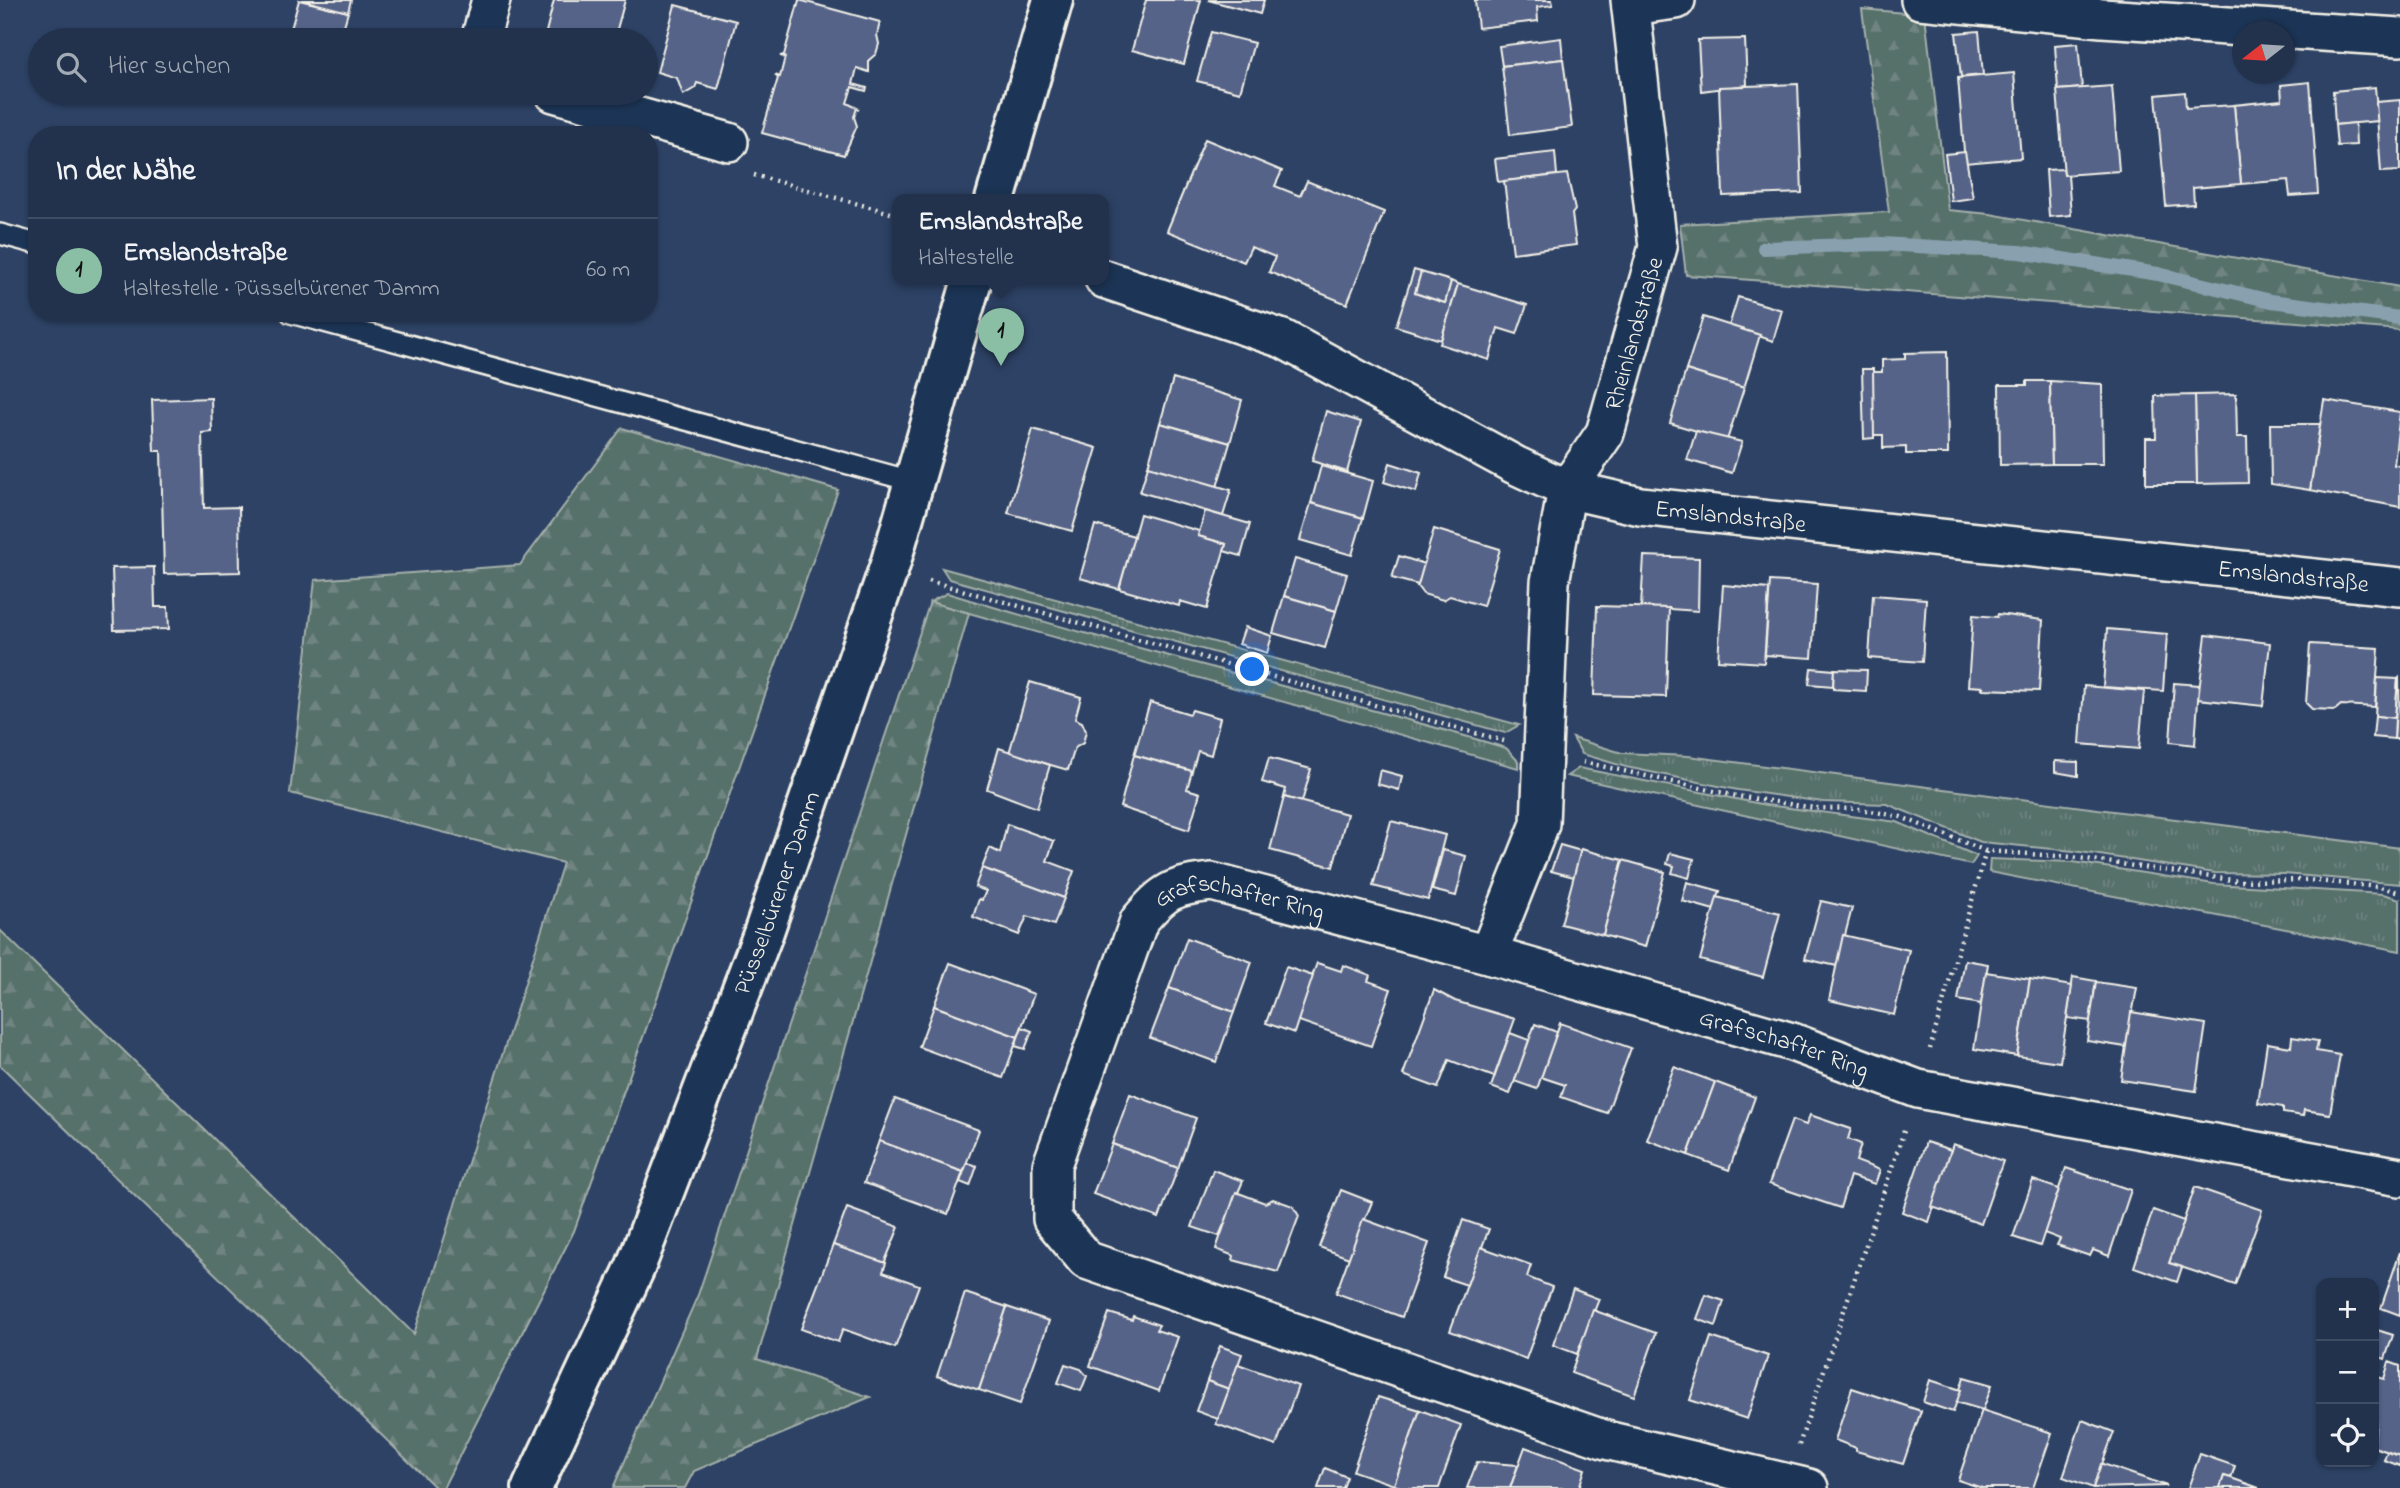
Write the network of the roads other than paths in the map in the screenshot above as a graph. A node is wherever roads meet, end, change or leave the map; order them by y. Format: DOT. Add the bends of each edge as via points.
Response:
graph roads {
  1 [pos="491,0"];
  2 [pos="1054,0"];
  3 [pos="1676,0"];
  4 [pos="1920,0"];
  5 [pos="1631,3"];
  6 [pos="2102,9"];
  7 [pos="483,28"];
  8 [pos="2400,37"];
  9 [pos="581,105"];
  10 [pos="624,124"];
  11 [pos="658,134"];
  12 [pos="736,157"];
  13 [pos="997,194"];
  14 [pos="0,234"];
  15 [pos="28,242"];
  16 [pos="1109,281"];
  17 [pos="971,285"];
  18 [pos="324,322"];
  19 [pos="915,482"];
  20 [pos="1567,489"];
  21 [pos="2400,587"];
  22 [pos="1488,956"];
  23 [pos="2400,1177"];
  24 [pos="1794,1486"];
  25 [pos="532,1488"];
  1 -- 7 [label="street"];
  2 -- 13 [label="main road"];
  3 -- 5 [label="street"];
  4 -- 6 [label="street"];
  5 -- 20 [label="street, Rheinlandstraße" via="1658,247 1605,433"];
  6 -- 8 [label="street"];
  9 -- 10 [label="street"];
  11 -- 12 [label="street"];
  14 -- 15 [label="lane"];
  16 -- 20 [label="street, Emslandstraße" via="1283,339"];
  17 -- 19 [label="main road, Püsselbürener Damm"];
  18 -- 19 [label="lane"];
  19 -- 25 [label="main road, Püsselbürener Damm" via="763,934 635,1268"];
  20 -- 21 [label="street, Emslandstraße" via="1640,506"];
  20 -- 22 [label="street" via="1550,582 1540,824"];
  22 -- 23 [label="street, Grafschafter Ring" via="1791,1042 1918,1088"];
  22 -- 24 [label="street, Grafschafter Ring" via="1212,881 1181,885 1160,895 1139,921 1052,1164 1052,1219 1086,1260 1606,1440"];
}
